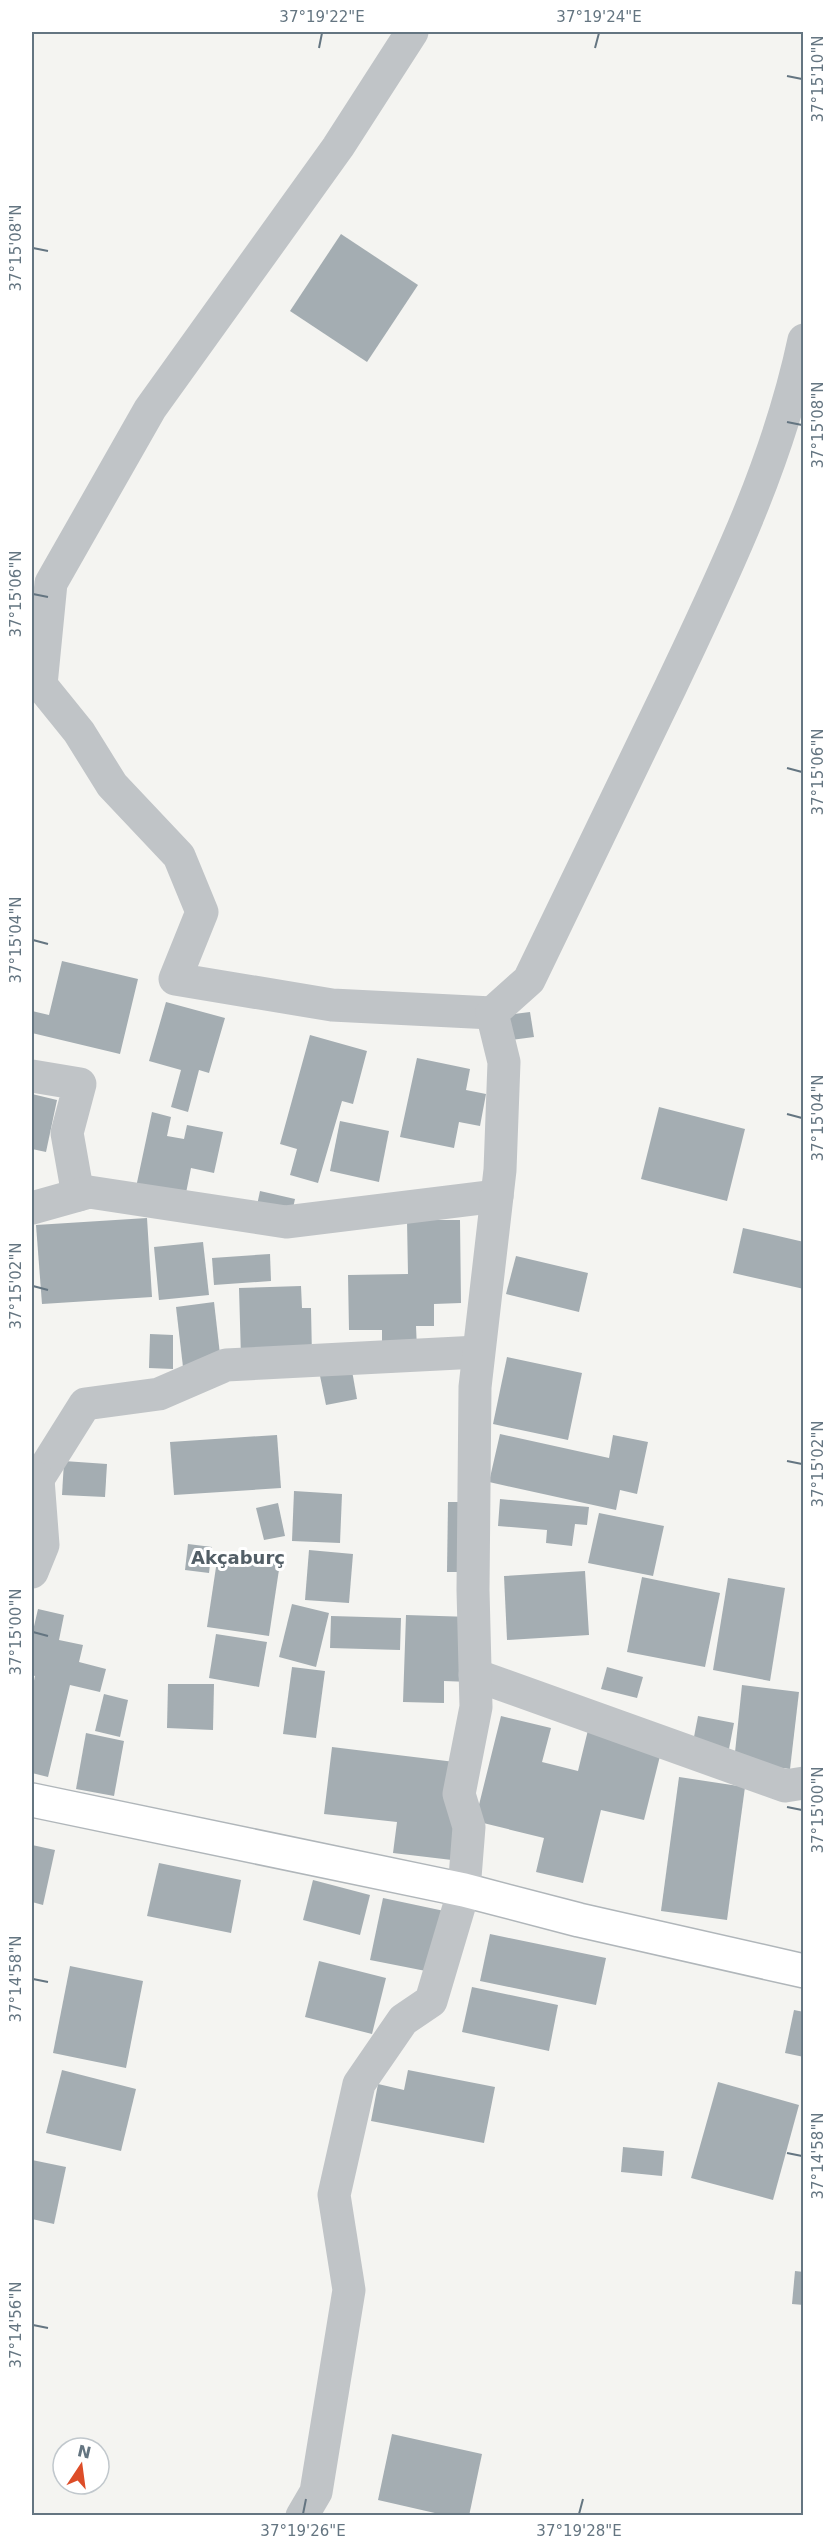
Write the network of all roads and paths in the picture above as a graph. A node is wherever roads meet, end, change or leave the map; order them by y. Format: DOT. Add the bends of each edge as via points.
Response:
graph roads {
  1 [pos="412,32"];
  2 [pos="804,340"];
  3 [pos="492,1012"];
  4 [pos="32,1076"];
  5 [pos="78,1195"];
  6 [pos="497,1196"];
  7 [pos="32,1208"];
  8 [pos="478,1352"];
  9 [pos="35,1479"];
  10 [pos="32,1572"];
  11 [pos="475,1675"];
  12 [pos="804,1783"];
  13 [pos="32,1800"];
  14 [pos="465,1890"];
  15 [pos="804,1971"];
  16 [pos="302,2516"];
  1 -- 3 [label="street" via="338,147 144,419 51,583 40,685 79,732 112,785 179,856 202,912 175,979 332,1005"];
  2 -- 3 [label="street" via="765,478 734,553 529,980"];
  3 -- 6 [label="street" via="504,1062"];
  4 -- 5 [label="street" via="80,1084 67,1133"];
  5 -- 6 [label="street" via="89,1192 286,1222"];
  5 -- 7 [label="street"];
  6 -- 8 [label="street"];
  8 -- 9 [label="street" via="226,1365 159,1394 85,1404"];
  8 -- 11 [label="street" via="474,1411"];
  9 -- 10 [label="street" via="43,1545"];
  11 -- 12 [label="street" via="785,1786"];
  11 -- 14 [label="street" via="476,1707 459,1794 469,1827"];
  13 -- 14 [label="street"];
  14 -- 15 [label="street"];
  14 -- 16 [label="street" via="430,2001 403,2020 358,2084 334,2195 349,2290 316,2492"];
}
